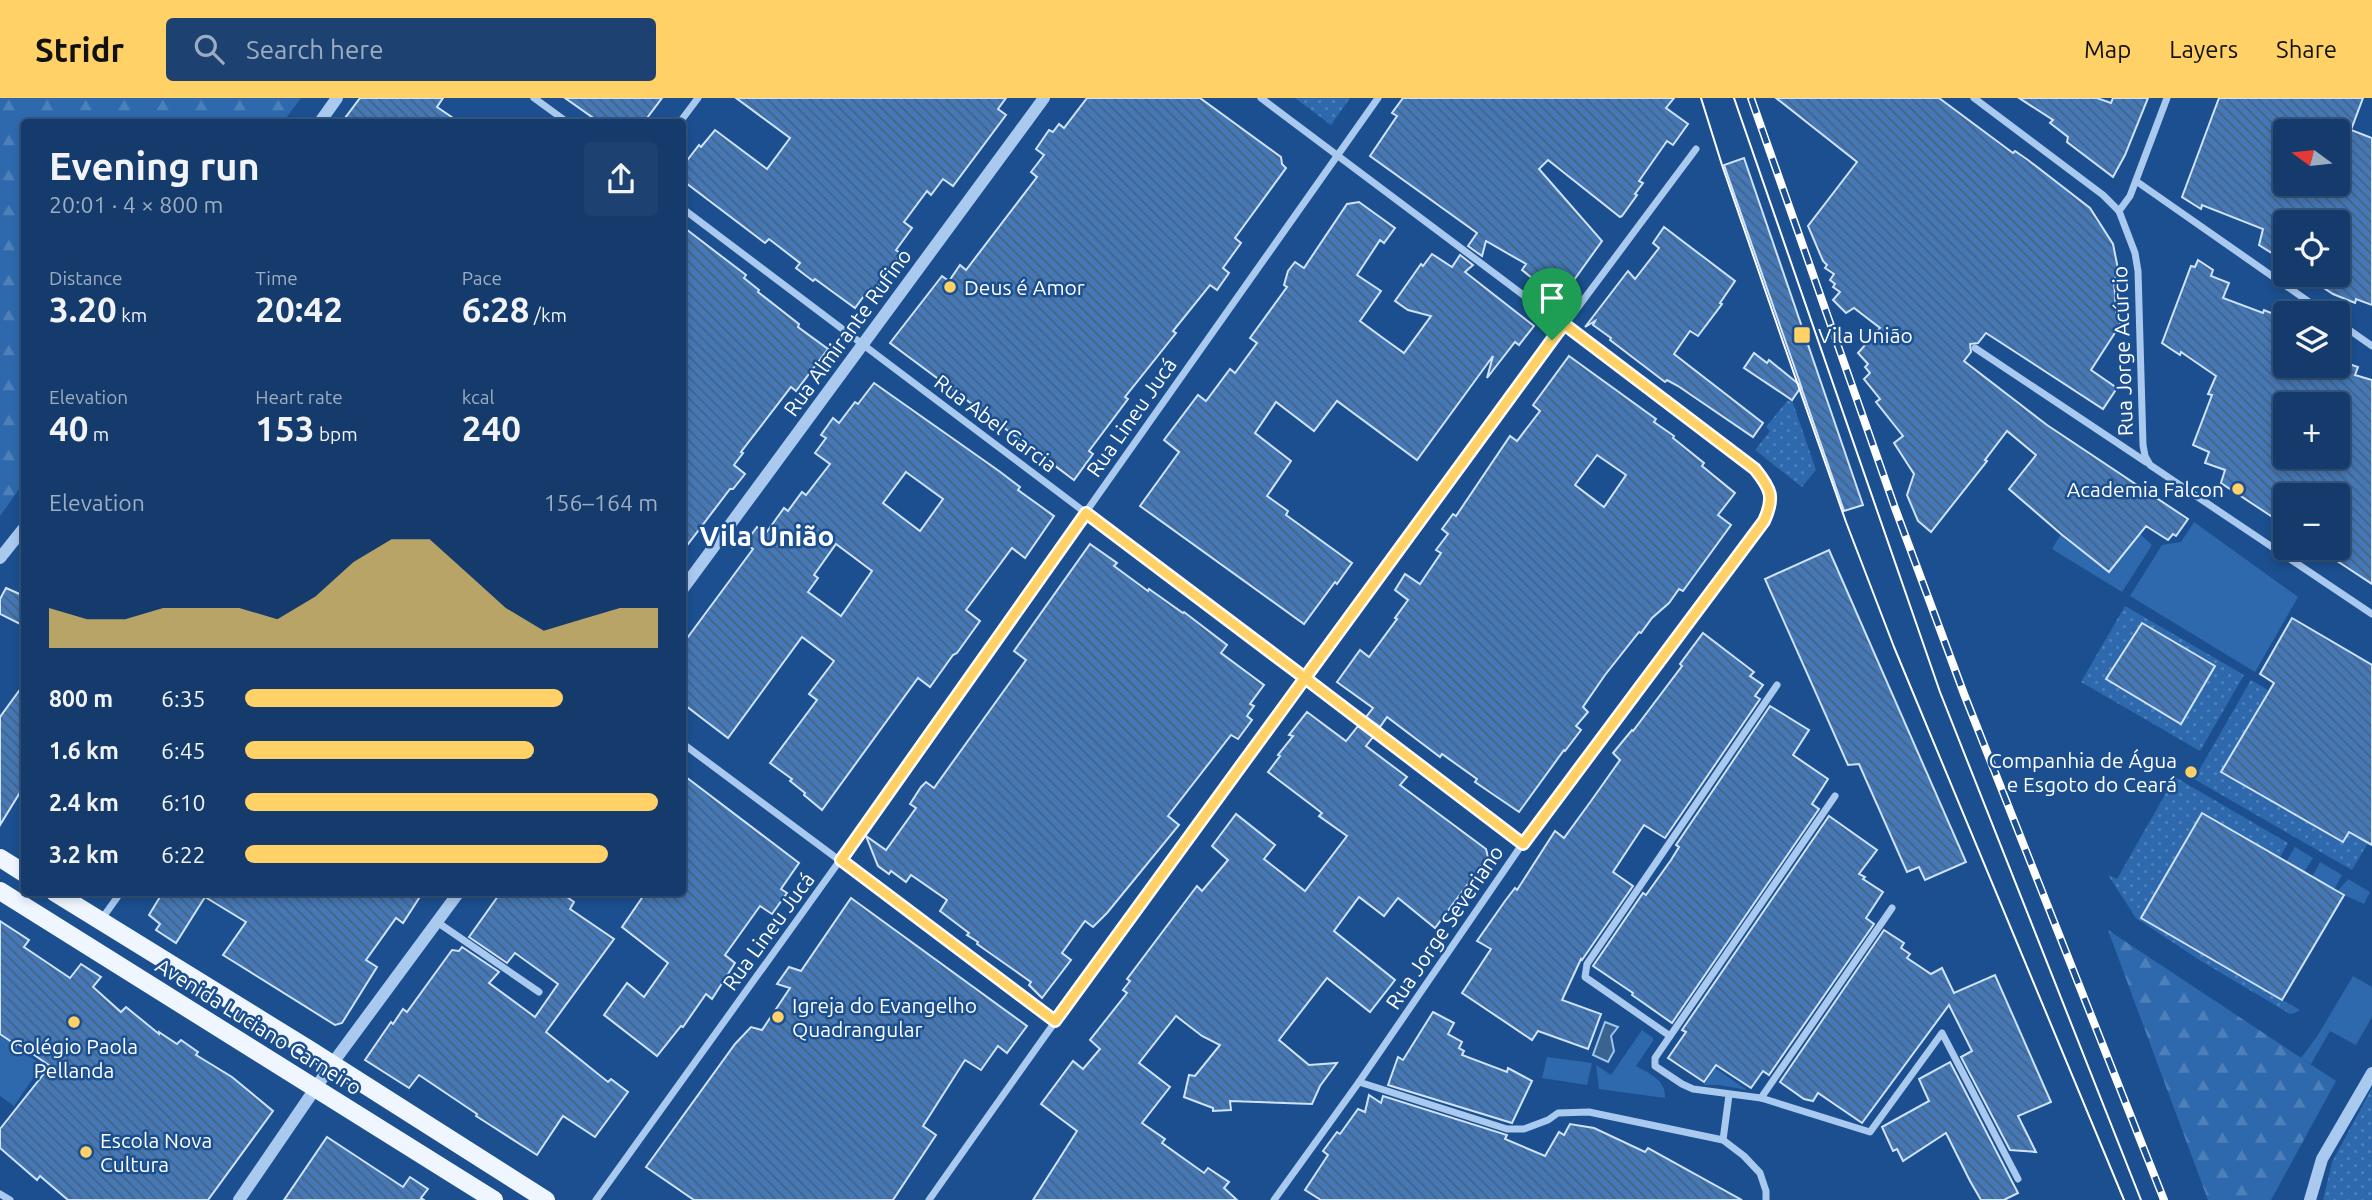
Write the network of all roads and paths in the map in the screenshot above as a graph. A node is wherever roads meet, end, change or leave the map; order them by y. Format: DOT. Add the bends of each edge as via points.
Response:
graph roads {
  1 [pos="337,98"];
  2 [pos="534,98"];
  3 [pos="698,98"];
  4 [pos="1044,98"];
  5 [pos="1261,98"];
  6 [pos="1378,98"];
  7 [pos="1974,98"];
  8 [pos="2167,98"];
  9 [pos="322,119"];
  10 [pos="563,119"];
  11 [pos="682,119"];
  12 [pos="1696,149"];
  13 [pos="1336,155"];
  14 [pos="2136,181"];
  15 [pos="686,211"];
  16 [pos="2119,211"];
  17 [pos="2308,301"];
  18 [pos="1564,324"];
  19 [pos="2350,330"];
  20 [pos="862,343"];
  21 [pos="2372,346"];
  22 [pos="1975,348"];
  23 [pos="2150,465"];
  24 [pos="1086,513"];
  25 [pos="21,532"];
  26 [pos="0,558"];
  27 [pos="686,585"];
  28 [pos="2372,614"];
  29 [pos="1305,678"];
  30 [pos="1777,685"];
  31 [pos="686,746"];
  32 [pos="1835,796"];
  33 [pos="1523,844"];
  34 [pos="0,858"];
  35 [pos="841,860"];
  36 [pos="21,871"];
  37 [pos="0,891"];
  38 [pos="60,896"];
  39 [pos="118,896"];
  40 [pos="456,896"];
  41 [pos="1892,908"];
  42 [pos="100,922"];
  43 [pos="437,922"];
  44 [pos="539,992"];
  45 [pos="1055,1021"];
  46 [pos="1670,1036"];
  47 [pos="332,1064"];
  48 [pos="2372,1073"];
  49 [pos="1359,1082"];
  50 [pos="315,1088"];
  51 [pos="1729,1095"];
  52 [pos="1761,1098"];
  53 [pos="1723,1140"];
  54 [pos="2018,1179"];
  55 [pos="0,1194"];
  56 [pos="10,1200"];
  57 [pos="239,1200"];
  58 [pos="494,1200"];
  59 [pos="546,1200"];
  60 [pos="596,1200"];
  61 [pos="929,1200"];
  62 [pos="1274,1200"];
  63 [pos="1766,1200"];
  64 [pos="2310,1200"];
  1 -- 9 [label="street"];
  2 -- 10 [label="street"];
  3 -- 11 [label="street"];
  4 -- 20 [label="street, Rua Almirante Rufino"];
  5 -- 13 [label="street"];
  6 -- 13 [label="street, Rua Lineu Jucá"];
  7 -- 16 [label="street, Rua Jorge Acúrcio"];
  8 -- 14 [label="street"];
  12 -- 18 [label="street"];
  13 -- 18 [label="street"];
  13 -- 24 [label="street, Rua Lineu Jucá"];
  14 -- 16 [label="street"];
  14 -- 17 [label="street"];
  15 -- 20 [label="street, Rua Abel Garcia"];
  16 -- 23 [label="street, Rua Jorge Acúrcio" via="2138,271 2143,445"];
  18 -- 29 [label="street"];
  18 -- 33 [label="street, Rua Jorge Severiano" via="1755,469 1772,499 1764,521"];
  19 -- 21 [label="street"];
  20 -- 24 [label="street, Rua Abel Garcia"];
  20 -- 27 [label="street, Rua Almirante Rufino"];
  22 -- 23 [label="street, Rua Jorge Acúrcio"];
  23 -- 28 [label="street, Rua Jorge Acúrcio"];
  24 -- 29 [label="street, Rua Abel Garcia"];
  24 -- 35 [label="street, Rua Lineu Jucá"];
  25 -- 26 [label="street"];
  29 -- 33 [label="street, Rua Abel Garcia"];
  29 -- 45 [label="street"];
  30 -- 46 [label="street" via="1587,964 1585,977"];
  31 -- 35 [label="street"];
  32 -- 46 [label="street"];
  33 -- 49 [label="street, Rua Jorge Severiano"];
  34 -- 36 [label="main road"];
  35 -- 45 [label="street"];
  35 -- 60 [label="street, Rua Lineu Jucá"];
  37 -- 50 [label="main road, Avenida Luciano Carneiro"];
  38 -- 42 [label="main road, Avenida Luciano Carneiro"];
  39 -- 42 [label="street"];
  40 -- 43 [label="street"];
  41 -- 52 [label="street"];
  42 -- 47 [label="main road, Avenida Luciano Carneiro"];
  43 -- 44 [label="street"];
  43 -- 47 [label="street"];
  45 -- 61 [label="street"];
  46 -- 51 [label="street" via="1655,1058 1655,1066 1682,1084"];
  47 -- 50 [label="street"];
  47 -- 59 [label="main road, Avenida Luciano Carneiro"];
  48 -- 64 [label="street" via="2322,1159"];
  49 -- 53 [label="street" via="1507,1129 1524,1129 1558,1113 1589,1112"];
  49 -- 62 [label="street, Rua Jorge Severiano"];
  50 -- 57 [label="street"];
  50 -- 58 [label="main road, Avenida Luciano Carneiro"];
  51 -- 52 [label="street"];
  51 -- 53 [label="street"];
  52 -- 54 [label="street" via="1870,1132 1942,1033"];
  53 -- 63 [label="street" via="1760,1173"];
  55 -- 56 [label="street"];
}
